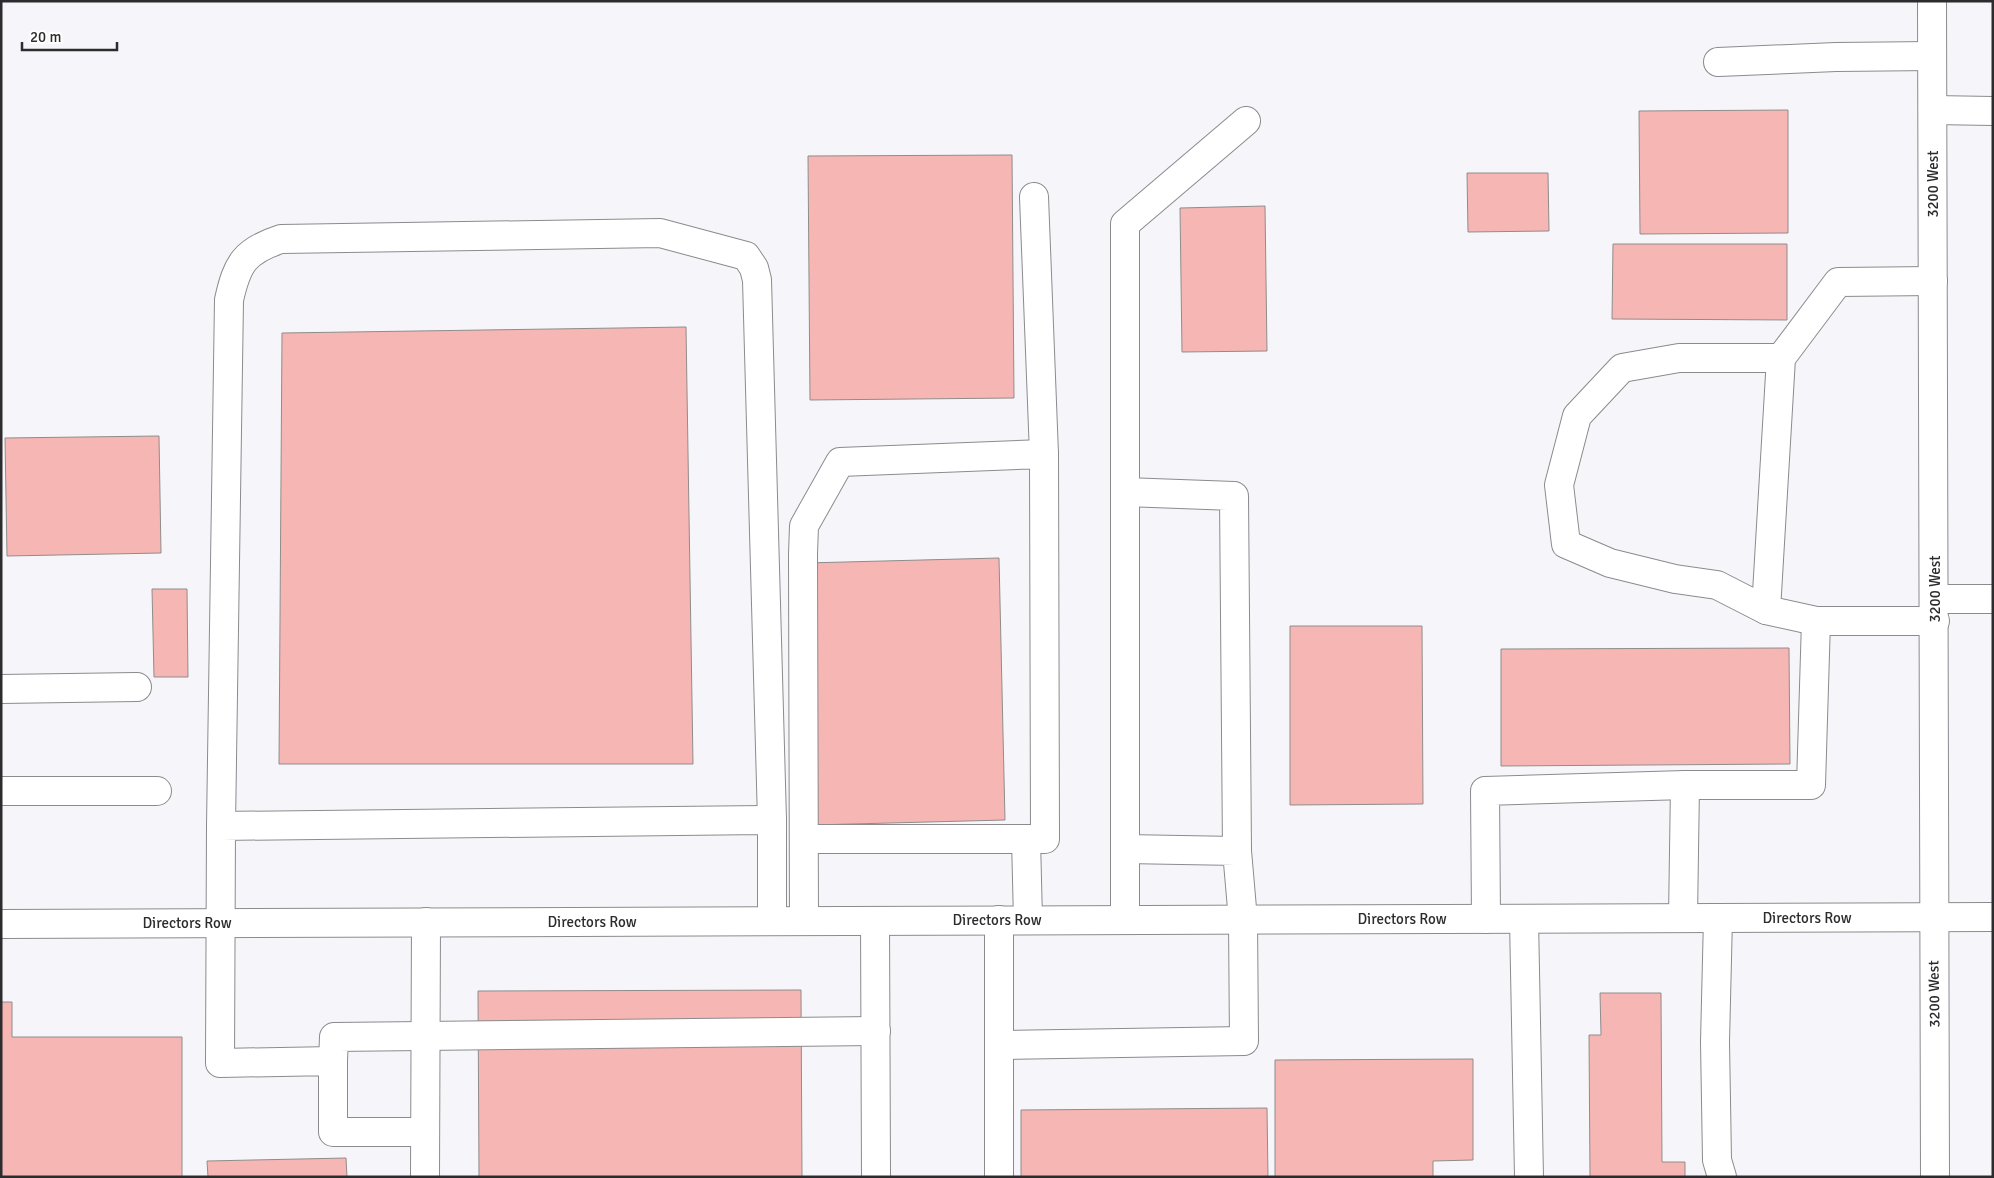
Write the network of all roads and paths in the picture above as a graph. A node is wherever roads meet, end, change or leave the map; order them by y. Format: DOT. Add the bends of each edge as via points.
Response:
graph roads {
  1 [pos="1932,1"];
  2 [pos="1932,56"];
  3 [pos="1718,62"];
  4 [pos="1932,110"];
  5 [pos="1993,111"];
  6 [pos="1246,121"];
  7 [pos="1034,197"];
  8 [pos="1932,281"];
  9 [pos="1781,358"];
  10 [pos="1044,454"];
  11 [pos="1125,492"];
  12 [pos="1993,600"];
  13 [pos="1766,610"];
  14 [pos="1935,610"];
  15 [pos="1816,622"];
  16 [pos="137,687"];
  17 [pos="1,689"];
  18 [pos="1685,785"];
  19 [pos="1,791"];
  20 [pos="157,791"];
  21 [pos="772,820"];
  22 [pos="221,826"];
  23 [pos="804,839"];
  24 [pos="1026,839"];
  25 [pos="1124,849"];
  26 [pos="1237,851"];
  27 [pos="1993,917"];
  28 [pos="1486,918"];
  29 [pos="1524,918"];
  30 [pos="1683,918"];
  31 [pos="1718,918"];
  32 [pos="1933,918"];
  33 [pos="999,920"];
  34 [pos="1028,920"];
  35 [pos="1124,920"];
  36 [pos="1243,920"];
  37 [pos="772,921"];
  38 [pos="804,921"];
  39 [pos="876,921"];
  40 [pos="426,922"];
  41 [pos="220,923"];
  42 [pos="1,924"];
  43 [pos="876,1031"];
  44 [pos="426,1036"];
  45 [pos="999,1045"];
  46 [pos="333,1061"];
  47 [pos="425,1132"];
  48 [pos="425,1177"];
  49 [pos="876,1177"];
  50 [pos="999,1177"];
  51 [pos="1529,1177"];
  52 [pos="1722,1177"];
  53 [pos="1935,1177"];
  1 -- 2 [label="street, 3200 West"];
  2 -- 3 [label="street"];
  2 -- 4 [label="street, 3200 West"];
  4 -- 5 [label="street"];
  4 -- 8 [label="street, 3200 West"];
  6 -- 11 [label="street" via="1125,224"];
  7 -- 10 [label="street"];
  8 -- 9 [label="street" via="1838,282"];
  8 -- 14 [label="street, 3200 West"];
  9 -- 13 [label="street"];
  9 -- 13 [label="street" via="1679,358 1622,368 1577,416 1559,485 1566,544 1610,563 1716,585"];
  10 -- 23 [label="street" via="840,462 804,526"];
  10 -- 24 [label="street" via="1045,839"];
  11 -- 25 [label="street"];
  11 -- 26 [label="street" via="1234,496"];
  12 -- 14 [label="street"];
  13 -- 15 [label="street"];
  14 -- 15 [label="street"];
  14 -- 32 [label="street, 3200 West"];
  15 -- 18 [label="street" via="1811,785"];
  16 -- 17 [label="street"];
  18 -- 28 [label="street" via="1485,791"];
  18 -- 30 [label="street"];
  19 -- 20 [label="street"];
  21 -- 22 [label="street"];
  21 -- 22 [label="street" via="757,280 746,256 660,233 281,239 245,257 235,274 229,300"];
  21 -- 37 [label="street"];
  22 -- 41 [label="street"];
  23 -- 24 [label="street"];
  23 -- 38 [label="street"];
  24 -- 34 [label="street"];
  25 -- 26 [label="street"];
  25 -- 35 [label="street"];
  26 -- 36 [label="street"];
  27 -- 32 [label="street, Directors Row"];
  28 -- 29 [label="street, Directors Row"];
  28 -- 36 [label="street, Directors Row"];
  29 -- 30 [label="street, Directors Row"];
  29 -- 51 [label="street"];
  30 -- 31 [label="street, Directors Row"];
  31 -- 32 [label="street, Directors Row"];
  31 -- 52 [label="street" via="1714,1042 1717,1160"];
  32 -- 53 [label="street, 3200 West"];
  33 -- 34 [label="street, Directors Row"];
  33 -- 39 [label="street, Directors Row"];
  33 -- 45 [label="street"];
  34 -- 35 [label="street, Directors Row"];
  35 -- 36 [label="street, Directors Row"];
  36 -- 45 [label="street" via="1244,1041"];
  37 -- 38 [label="street, Directors Row"];
  37 -- 40 [label="street, Directors Row"];
  38 -- 39 [label="street, Directors Row"];
  39 -- 43 [label="street"];
  40 -- 41 [label="street, Directors Row"];
  40 -- 44 [label="street"];
  41 -- 42 [label="street, Directors Row"];
  41 -- 46 [label="street" via="220,1063"];
  43 -- 44 [label="street"];
  43 -- 49 [label="street"];
  44 -- 46 [label="street" via="334,1037"];
  44 -- 47 [label="street"];
  45 -- 50 [label="street"];
  46 -- 47 [label="street" via="333,1132"];
  47 -- 48 [label="street"];
}
